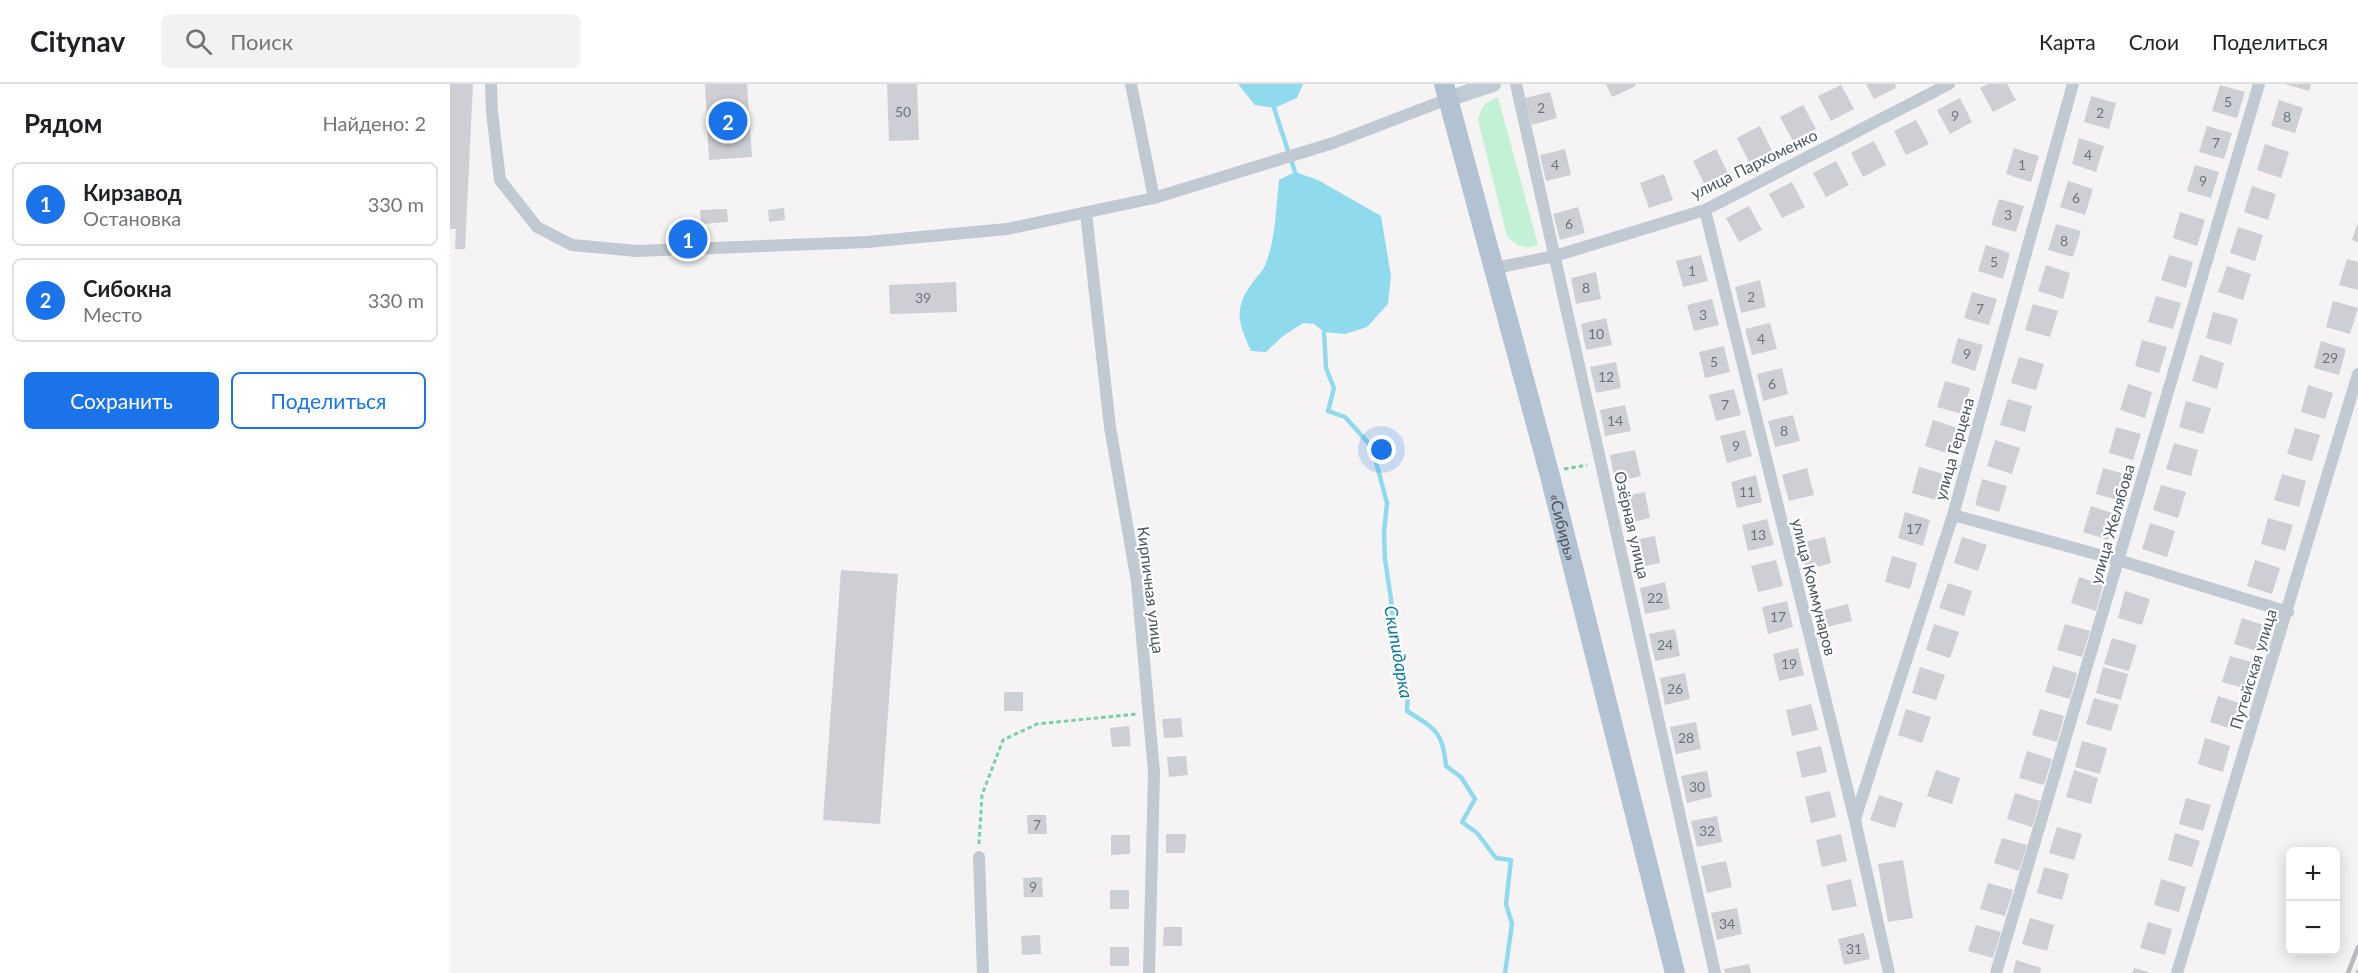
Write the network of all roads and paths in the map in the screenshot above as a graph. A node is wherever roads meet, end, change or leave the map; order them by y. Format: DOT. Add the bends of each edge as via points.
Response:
graph roads {
  1 [pos="491,84"];
  2 [pos="1131,84"];
  3 [pos="1492,84"];
  4 [pos="1516,84"];
  5 [pos="1949,84"];
  6 [pos="2073,84"];
  7 [pos="2259,84"];
  8 [pos="1446,92"];
  9 [pos="1154,198"];
  10 [pos="1705,210"];
  11 [pos="1086,213"];
  12 [pos="1555,256"];
  13 [pos="1496,268"];
  14 [pos="2358,374"];
  15 [pos="1601,462"];
  16 [pos="1549,472"];
  17 [pos="1953,515"];
  18 [pos="2118,560"];
  19 [pos="2288,612"];
  20 [pos="1149,713"];
  21 [pos="1855,820"];
  22 [pos="979,857"];
  23 [pos="983,973"];
  24 [pos="1149,973"];
  25 [pos="1675,973"];
  26 [pos="1715,973"];
  27 [pos="1888,973"];
  28 [pos="1996,973"];
  29 [pos="2177,973"];
  1 -- 11 [label="street" via="500,180 537,227 572,244 637,251 867,242 1007,229"];
  2 -- 9 [label="street"];
  3 -- 8 [label="street"];
  4 -- 12 [label="street, Озёрная улица"];
  5 -- 10 [label="street, улица Пархоменко"];
  6 -- 17 [label="street, улица Герцена"];
  7 -- 18 [label="street, улица Желябова"];
  8 -- 9 [label="street" via="1333,143"];
  8 -- 13 [label="main road, «Сибирь»"];
  9 -- 11 [label="street"];
  10 -- 12 [label="street, улица Пархоменко"];
  10 -- 21 [label="street, улица Коммунаров"];
  11 -- 20 [label="street, Кирпичная улица" via="1110,427 1137,582"];
  12 -- 13 [label="street, улица Пархоменко"];
  12 -- 15 [label="street, Озёрная улица"];
  13 -- 16 [label="main road, «Сибирь»"];
  14 -- 19 [label="street, Путейская улица"];
  15 -- 16 [label="path"];
  15 -- 26 [label="street, Озёрная улица"];
  16 -- 25 [label="main road, «Сибирь»"];
  17 -- 18 [label="street"];
  17 -- 21 [label="street, улица Герцена"];
  18 -- 19 [label="street"];
  18 -- 28 [label="street, улица Желябова"];
  19 -- 29 [label="street, Путейская улица"];
  20 -- 22 [label="path" via="1037,724 1003,740 982,795"];
  20 -- 24 [label="street, Кирпичная улица" via="1154,771"];
  21 -- 27 [label="street, улица Коммунаров"];
  22 -- 23 [label="street"];
}
